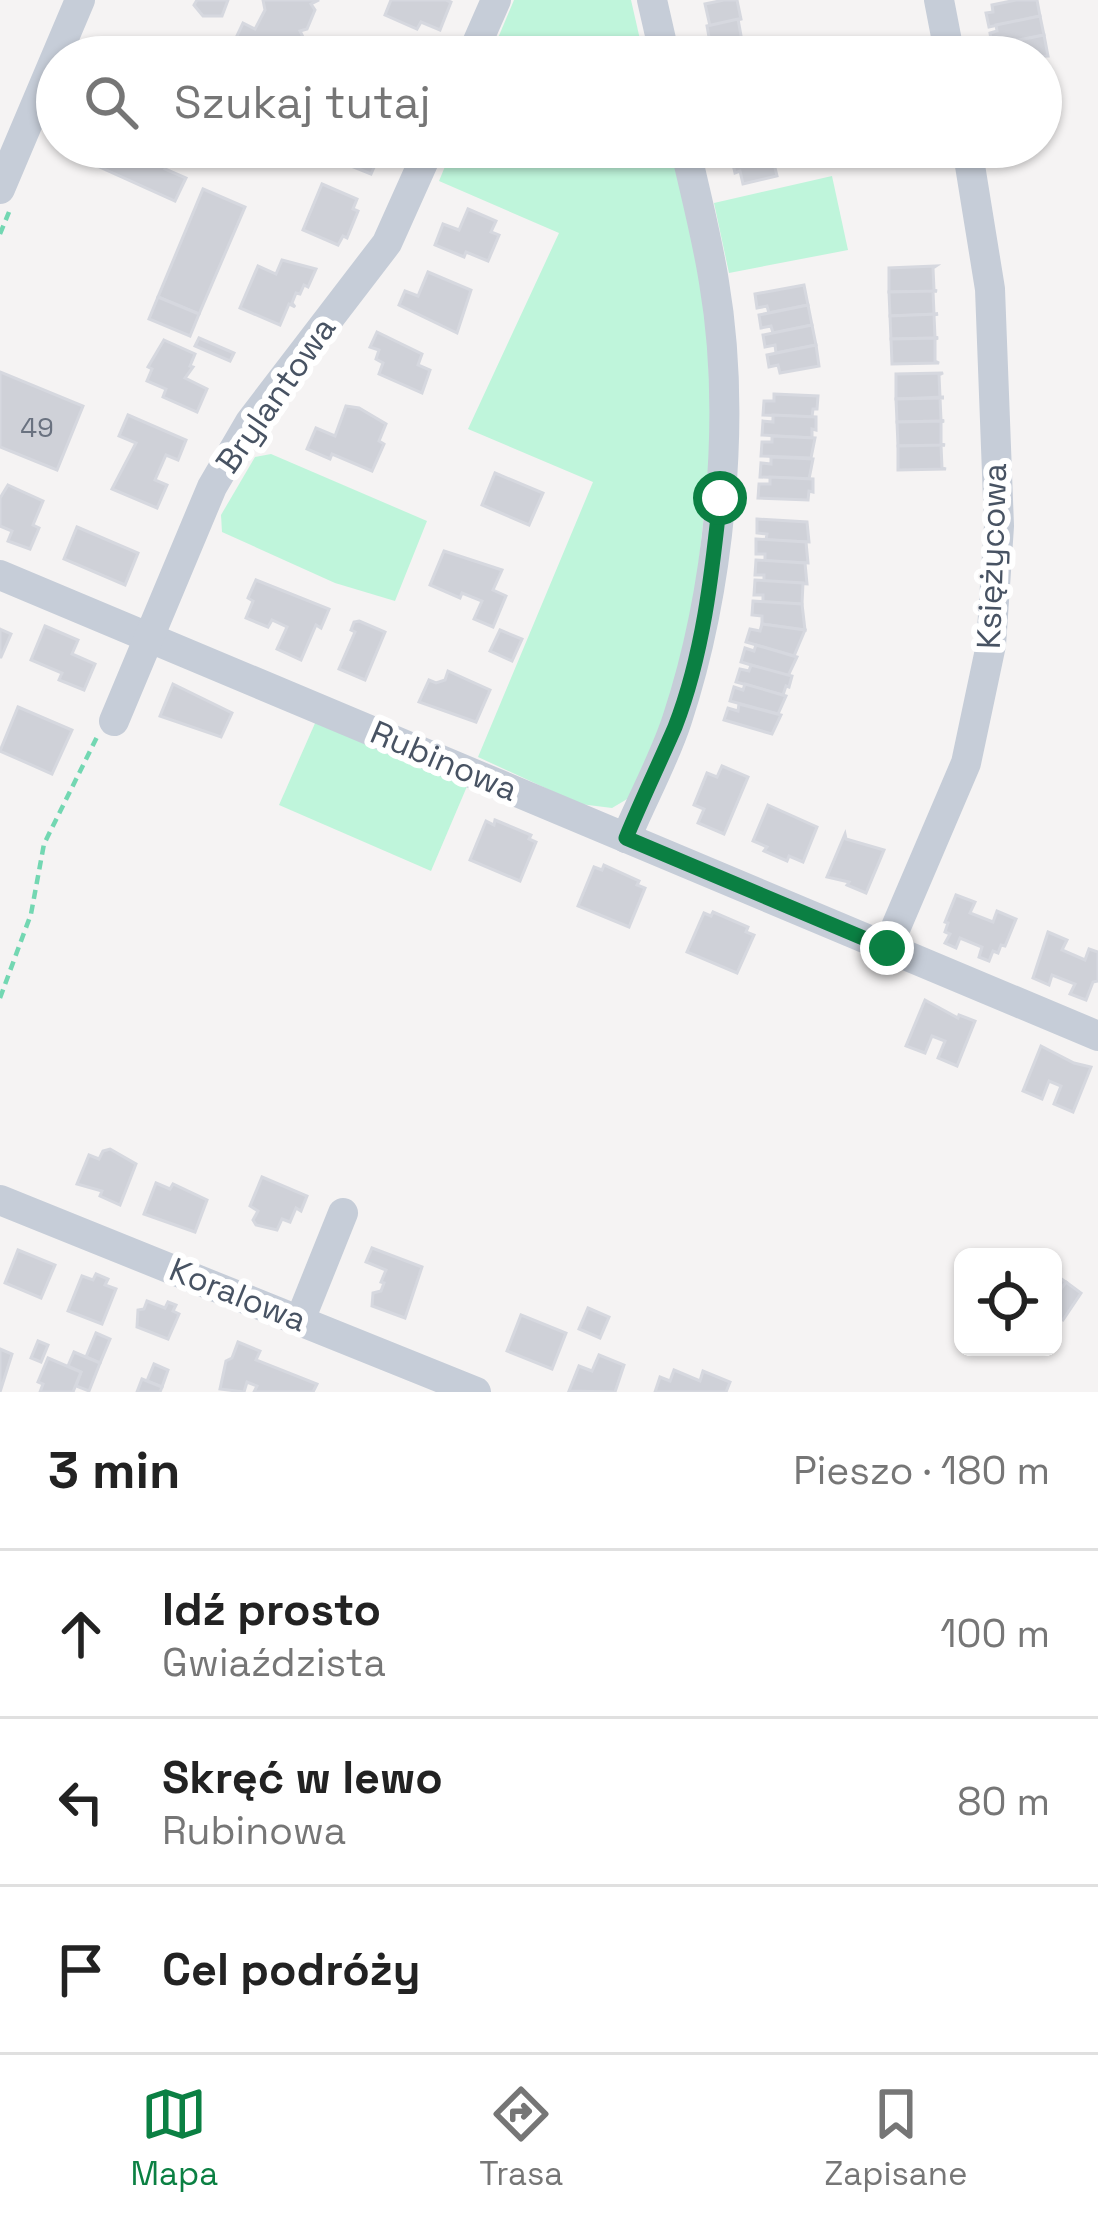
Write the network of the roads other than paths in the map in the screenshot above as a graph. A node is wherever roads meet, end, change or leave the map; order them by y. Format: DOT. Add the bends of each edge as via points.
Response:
graph roads {
  1 [pos="80,0"];
  2 [pos="496,0"];
  3 [pos="652,0"];
  4 [pos="939,0"];
  5 [pos="65,36"];
  6 [pos="480,36"];
  7 [pos="660,36"];
  8 [pos="946,36"];
  9 [pos="36,104"];
  10 [pos="421,168"];
  11 [pos="690,168"];
  12 [pos="970,168"];
  13 [pos="0,190"];
  14 [pos="0,575"];
  15 [pos="151,638"];
  16 [pos="114,722"];
  17 [pos="626,838"];
  18 [pos="887,948"];
  19 [pos="1098,1036"];
  20 [pos="0,1200"];
  21 [pos="343,1213"];
  22 [pos="300,1320"];
  23 [pos="476,1392"];
  1 -- 5 [label="street"];
  2 -- 6 [label="street"];
  3 -- 7 [label="street"];
  4 -- 8 [label="street"];
  9 -- 13 [label="street"];
  10 -- 15 [label="street, Brylantowa" via="387,243 250,422 212,487"];
  11 -- 17 [label="street" via="715,285 720,498 694,659 676,724"];
  12 -- 18 [label="street, Księżycowa" via="990,289 999,526 992,646 966,763"];
  14 -- 15 [label="street, Rubinowa"];
  15 -- 16 [label="street, Brylantowa"];
  15 -- 17 [label="street, Rubinowa"];
  17 -- 18 [label="street, Rubinowa"];
  18 -- 19 [label="street, Rubinowa"];
  20 -- 22 [label="street, Koralowa"];
  21 -- 22 [label="street"];
  22 -- 23 [label="street, Koralowa"];
}
